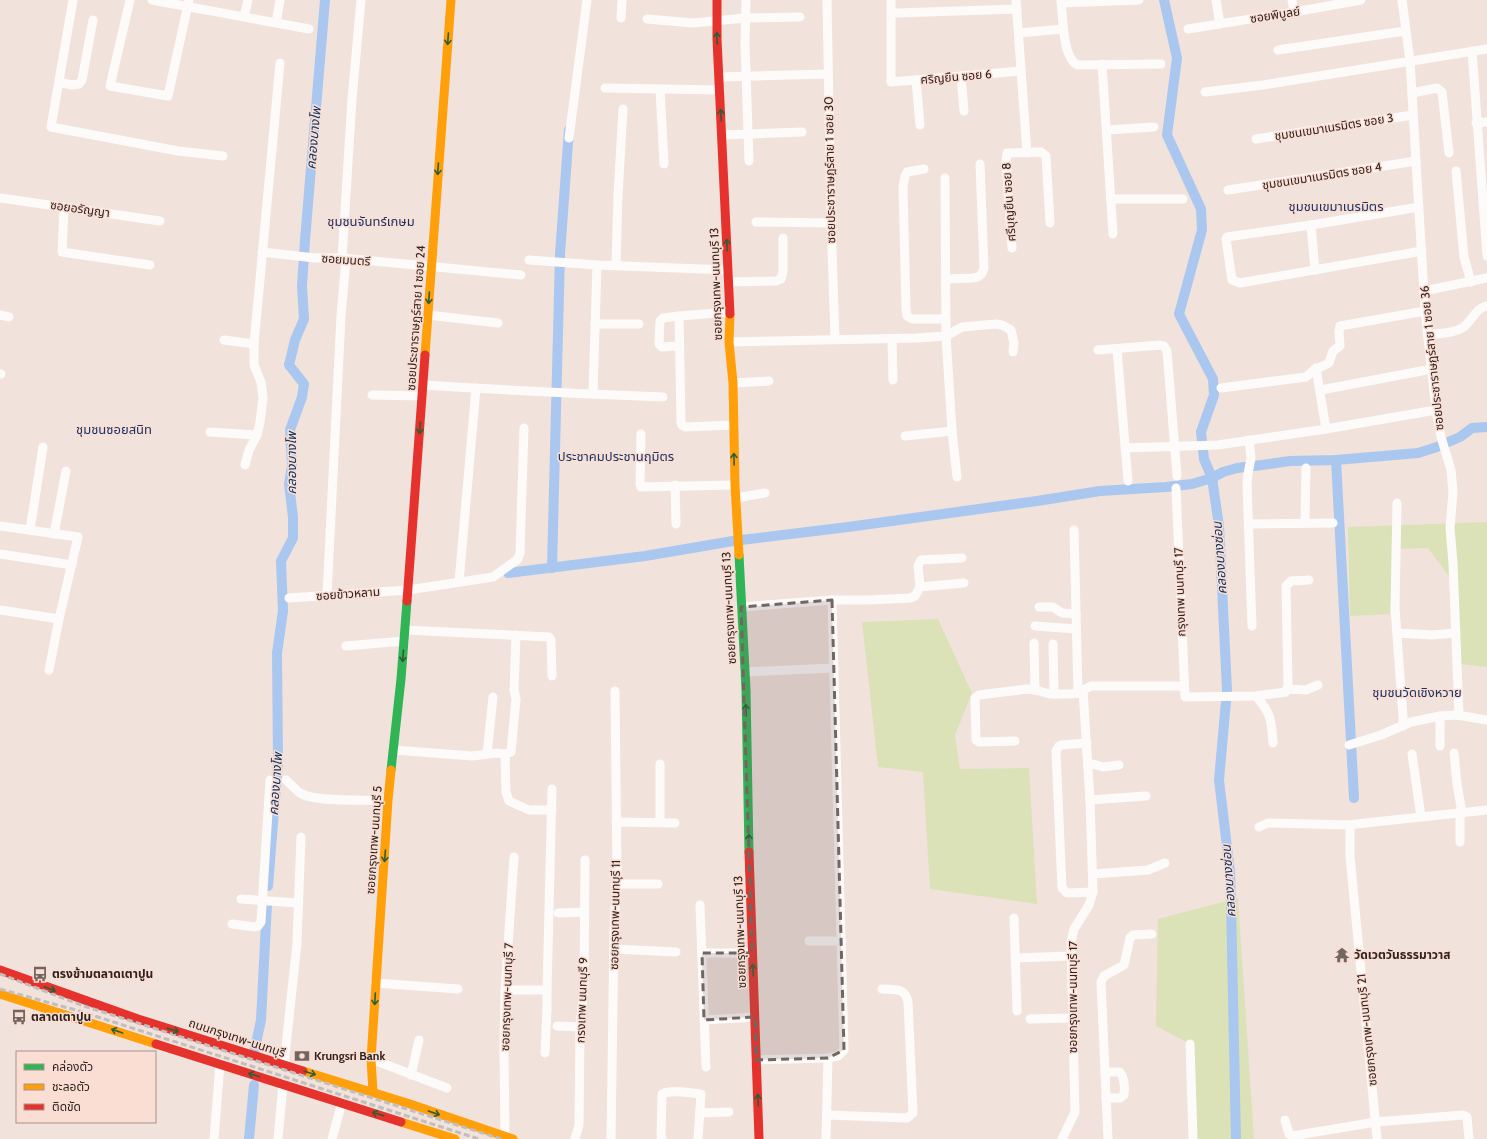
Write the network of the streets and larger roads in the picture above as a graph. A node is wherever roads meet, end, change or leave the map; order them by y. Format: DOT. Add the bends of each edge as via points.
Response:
graph roads {
  1 [pos="73,0"];
  2 [pos="130,0"];
  3 [pos="152,0"];
  4 [pos="248,0"];
  5 [pos="280,0"];
  6 [pos="361,0"];
  7 [pos="451,0"];
  8 [pos="587,0"];
  9 [pos="622,0"];
  10 [pos="717,0"];
  11 [pos="746,0"];
  12 [pos="827,0"];
  13 [pos="891,0"];
  14 [pos="1139,0"];
  15 [pos="1216,0"];
  16 [pos="1292,0"];
  17 [pos="1361,0"];
  18 [pos="1402,0"];
  19 [pos="1061,1"];
  20 [pos="188,3"];
  21 [pos="1016,4"];
  22 [pos="1294,12"];
  23 [pos="896,13"];
  24 [pos="244,17"];
  25 [pos="800,17"];
  26 [pos="621,18"];
  27 [pos="745,18"];
  28 [pos="647,19"];
  29 [pos="93,20"];
  30 [pos="717,20"];
  31 [pos="276,23"];
  32 [pos="1220,24"];
  33 [pos="309,29"];
  34 [pos="1063,29"];
  35 [pos="1188,29"];
  36 [pos="1405,31"];
  37 [pos="1019,33"];
  38 [pos="1487,48"];
  39 [pos="1278,50"];
  40 [pos="1472,51"];
  41 [pos="1410,61"];
  42 [pos="280,63"];
  43 [pos="1102,64"];
  44 [pos="1161,64"];
  45 [pos="1021,71"];
  46 [pos="828,74"];
  47 [pos="719,76"];
  48 [pos="747,76"];
  49 [pos="961,76"];
  50 [pos="916,80"];
  51 [pos="59,82"];
  52 [pos="605,88"];
  53 [pos="660,89"];
  54 [pos="720,90"];
  55 [pos="1205,92"];
  56 [pos="1412,92"];
  57 [pos="623,109"];
  58 [pos="964,111"];
  59 [pos="1413,115"];
  60 [pos="1487,122"];
  61 [pos="1476,123"];
  62 [pos="920,125"];
  63 [pos="1154,127"];
  64 [pos="1107,130"];
  65 [pos="802,132"];
  66 [pos="748,133"];
  67 [pos="722,135"];
  68 [pos="569,138"];
  69 [pos="1256,139"];
  70 [pos="1027,152"];
  71 [pos="1449,153"];
  72 [pos="223,156"];
  73 [pos="749,161"];
  74 [pos="1416,161"];
  75 [pos="664,164"];
  76 [pos="980,164"];
  77 [pos="924,169"];
  78 [pos="1456,171"];
  79 [pos="945,178"];
  80 [pos="1228,190"];
  81 [pos="0,198"];
  82 [pos="1183,198"];
  83 [pos="1111,199"];
  84 [pos="64,207"];
  85 [pos="1420,207"];
  86 [pos="160,221"];
  87 [pos="756,222"];
  88 [pos="831,223"];
  89 [pos="1050,223"];
  90 [pos="1311,225"];
  91 [pos="1113,234"];
  92 [pos="783,238"];
  93 [pos="1012,248"];
  94 [pos="262,252"];
  95 [pos="1422,252"];
  96 [pos="1487,256"];
  97 [pos="344,258"];
  98 [pos="529,260"];
  99 [pos="150,265"];
  100 [pos="597,265"];
  101 [pos="616,265"];
  102 [pos="431,267"];
  103 [pos="728,270"];
  104 [pos="1315,270"];
  105 [pos="521,275"];
  106 [pos="1487,278"];
  107 [pos="946,279"];
  108 [pos="728,282"];
  109 [pos="1471,282"];
  110 [pos="1424,291"];
  111 [pos="1487,306"];
  112 [pos="1425,311"];
  113 [pos="730,312"];
  114 [pos="0,315"];
  115 [pos="428,315"];
  116 [pos="678,316"];
  117 [pos="10,317"];
  118 [pos="946,319"];
  119 [pos="498,323"];
  120 [pos="595,324"];
  121 [pos="640,324"];
  122 [pos="1428,335"];
  123 [pos="946,336"];
  124 [pos="835,339"];
  125 [pos="892,339"];
  126 [pos="224,340"];
  127 [pos="729,342"];
  128 [pos="254,344"];
  129 [pos="679,346"];
  130 [pos="1117,349"];
  131 [pos="1098,350"];
  132 [pos="1013,352"];
  133 [pos="1316,368"];
  134 [pos="1432,369"];
  135 [pos="893,380"];
  136 [pos="768,381"];
  137 [pos="732,383"];
  138 [pos="423,385"];
  139 [pos="476,388"];
  140 [pos="1221,388"];
  141 [pos="1321,390"];
  142 [pos="372,394"];
  143 [pos="593,394"];
  144 [pos="422,396"];
  145 [pos="663,398"];
  146 [pos="1436,410"];
  147 [pos="734,425"];
  148 [pos="524,428"];
  149 [pos="1326,429"];
  150 [pos="952,431"];
  151 [pos="210,432"];
  152 [pos="641,434"];
  153 [pos="257,435"];
  154 [pos="905,436"];
  155 [pos="1249,440"];
  156 [pos="1175,446"];
  157 [pos="43,447"];
  158 [pos="1125,448"];
  159 [pos="245,465"];
  160 [pos="1306,468"];
  161 [pos="66,471"];
  162 [pos="1177,476"];
  163 [pos="957,477"];
  164 [pos="1128,481"];
  165 [pos="675,485"];
  166 [pos="735,486"];
  167 [pos="1176,488"];
  168 [pos="765,493"];
  169 [pos="736,498"];
  170 [pos="1397,503"];
  171 [pos="1305,523"];
  172 [pos="1333,523"];
  173 [pos="676,524"];
  174 [pos="1250,524"];
  175 [pos="0,526"];
  176 [pos="30,530"];
  177 [pos="1074,530"];
  178 [pos="54,534"];
  179 [pos="0,554"];
  180 [pos="962,558"];
  181 [pos="72,565"];
  182 [pos="1309,580"];
  183 [pos="459,582"];
  184 [pos="964,584"];
  185 [pos="920,587"];
  186 [pos="408,590"];
  187 [pos="327,595"];
  188 [pos="289,598"];
  189 [pos="832,600"];
  190 [pos="742,607"];
  191 [pos="1039,607"];
  192 [pos="0,610"];
  193 [pos="1076,614"];
  194 [pos="59,619"];
  195 [pos="1035,626"];
  196 [pos="1252,626"];
  197 [pos="1076,629"];
  198 [pos="405,630"];
  199 [pos="1397,633"];
  200 [pos="1456,633"];
  201 [pos="516,635"];
  202 [pos="404,641"];
  203 [pos="1034,643"];
  204 [pos="1053,644"];
  205 [pos="346,646"];
  206 [pos="834,668"];
  207 [pos="49,670"];
  208 [pos="744,672"];
  209 [pos="552,676"];
  210 [pos="1318,685"];
  211 [pos="1184,686"];
  212 [pos="1287,689"];
  213 [pos="1035,690"];
  214 [pos="615,691"];
  215 [pos="1080,691"];
  216 [pos="1054,694"];
  217 [pos="1256,696"];
  218 [pos="493,697"];
  219 [pos="1459,715"];
  220 [pos="1440,716"];
  221 [pos="1487,720"];
  222 [pos="1403,726"];
  223 [pos="1015,741"];
  224 [pos="1087,743"];
  225 [pos="1273,743"];
  226 [pos="1350,745"];
  227 [pos="1440,746"];
  228 [pos="394,750"];
  229 [pos="1454,753"];
  230 [pos="487,754"];
  231 [pos="505,754"];
  232 [pos="1412,754"];
  233 [pos="660,764"];
  234 [pos="1088,765"];
  235 [pos="1119,765"];
  236 [pos="270,780"];
  237 [pos="286,780"];
  238 [pos="552,789"];
  239 [pos="1146,796"];
  240 [pos="388,800"];
  241 [pos="1090,800"];
  242 [pos="552,810"];
  243 [pos="1487,810"];
  244 [pos="1461,813"];
  245 [pos="1421,817"];
  246 [pos="616,822"];
  247 [pos="660,822"];
  248 [pos="675,823"];
  249 [pos="1350,826"];
  250 [pos="1259,827"];
  251 [pos="301,837"];
  252 [pos="1460,842"];
  253 [pos="514,857"];
  254 [pos="585,860"];
  255 [pos="1165,863"];
  256 [pos="1093,874"];
  257 [pos="616,884"];
  258 [pos="658,884"];
  259 [pos="1093,892"];
  260 [pos="241,899"];
  261 [pos="265,900"];
  262 [pos="298,903"];
  263 [pos="700,905"];
  264 [pos="584,912"];
  265 [pos="558,913"];
  266 [pos="1014,918"];
  267 [pos="232,924"];
  268 [pos="1152,934"];
  269 [pos="842,940"];
  270 [pos="809,941"];
  271 [pos="614,948"];
  272 [pos="676,952"];
  273 [pos="702,953"];
  274 [pos="752,953"];
  275 [pos="1070,956"];
  276 [pos="1016,958"];
  277 [pos="0,970"];
  278 [pos="376,983"];
  279 [pos="458,989"];
  280 [pos="882,989"];
  281 [pos="505,990"];
  282 [pos="547,990"];
  283 [pos="0,994"];
  284 [pos="1017,1011"];
  285 [pos="755,1017"];
  286 [pos="1072,1018"];
  287 [pos="1030,1019"];
  288 [pos="704,1020"];
  289 [pos="557,1026"];
  290 [pos="580,1027"];
  291 [pos="419,1040"];
  292 [pos="1190,1044"];
  293 [pos="545,1054"];
  294 [pos="828,1058"];
  295 [pos="371,1059"];
  296 [pos="756,1060"];
  297 [pos="220,1064"];
  298 [pos="287,1066"];
  299 [pos="706,1067"];
  300 [pos="1105,1072"];
  301 [pos="411,1075"];
  302 [pos="283,1084"];
  303 [pos="447,1088"];
  304 [pos="373,1092"];
  305 [pos="1106,1098"];
  306 [pos="342,1102"];
  307 [pos="729,1112"];
  308 [pos="700,1113"];
  309 [pos="827,1115"];
  310 [pos="1286,1120"];
  311 [pos="1376,1122"];
  312 [pos="509,1138"];
  313 [pos="214,1139"];
  314 [pos="278,1139"];
  315 [pos="332,1139"];
  316 [pos="455,1139"];
  317 [pos="575,1139"];
  318 [pos="611,1139"];
  319 [pos="662,1139"];
  320 [pos="698,1139"];
  321 [pos="759,1139"];
  322 [pos="826,1139"];
  323 [pos="1062,1139"];
  324 [pos="1108,1139"];
  325 [pos="1193,1139"];
  326 [pos="1377,1139"];
  327 [pos="1469,1139"];
  1 -- 51 [label="street"];
  2 -- 20 [label="street" via="110,86 168,96"];
  3 -- 20 [label="street"];
  4 -- 24 [label="street"];
  5 -- 31 [label="street"];
  6 -- 97 [label="street" via="352,99"];
  7 -- 102 [label="street, ซอยประชาราษฎร์สาย 1 ซอย 24, one-way"];
  8 -- 68 [label="street"];
  9 -- 26 [label="street"];
  10 -- 30 [label="street, ซอยกรุงเทพ-นนทบุรี 13"];
  11 -- 27 [label="street"];
  12 -- 46 [label="street, ซอยประชาราษฎร์สาย 1 ซอย 30"];
  13 -- 50 [label="street, ศริญยืน ซอย 6" via="891,82"];
  14 -- 19 [label="street"];
  15 -- 32 [label="street"];
  16 -- 22 [label="street"];
  17 -- 22 [label="street, ซอยพิบูลย์"];
  18 -- 36 [label="street, ซอยประชาราษฎร์สาย 1 ซอย 36"];
  19 -- 34 [label="street"];
  20 -- 24 [label="street"];
  21 -- 23 [label="street"];
  21 -- 37 [label="street"];
  22 -- 32 [label="street, ซอยพิบูลย์"];
  24 -- 31 [label="street"];
  25 -- 27 [label="street"];
  27 -- 30 [label="street"];
  27 -- 48 [label="street"];
  28 -- 30 [label="street" via="693,23"];
  29 -- 51 [label="street" via="82,80 79,84 72,85"];
  47 -- 30 [label="street, ซอยกรุงเทพ-นนทบุรี 13, one-way"];
  31 -- 33 [label="street"];
  32 -- 35 [label="street, ซอยพิบูลย์"];
  34 -- 37 [label="street"];
  34 -- 43 [label="street" via="1072,62 1078,65"];
  36 -- 39 [label="street"];
  36 -- 41 [label="street, ซอยประชาราษฎร์สาย 1 ซอย 36"];
  37 -- 45 [label="street"];
  38 -- 40 [label="street"];
  40 -- 41 [label="street"];
  40 -- 61 [label="street"];
  41 -- 55 [label="street"];
  41 -- 56 [label="street, ซอยประชาราษฎร์สาย 1 ซอย 36"];
  42 -- 94 [label="street"];
  43 -- 44 [label="street"];
  43 -- 64 [label="street"];
  45 -- 49 [label="street, ศริญยืน ซอย 6"];
  45 -- 70 [label="street"];
  46 -- 48 [label="street"];
  46 -- 88 [label="street, ซอยประชาราษฎร์สาย 1 ซอย 30"];
  47 -- 48 [label="street"];
  47 -- 54 [label="street, ซอยกรุงเทพ-นนทบุรี 13"];
  48 -- 66 [label="street"];
  49 -- 50 [label="street, ศริญยืน ซอย 6"];
  49 -- 58 [label="street"];
  50 -- 62 [label="street"];
  51 -- 72 [label="street" via="51,127 178,151"];
  52 -- 53 [label="street"];
  53 -- 54 [label="street"];
  53 -- 75 [label="street"];
  67 -- 54 [label="street, ซอยกรุงเทพ-นนทบุรี 13, one-way"];
  56 -- 59 [label="street, ซอยประชาราษฎร์สาย 1 ซอย 36"];
  56 -- 71 [label="street" via="1437,88 1442,92"];
  57 -- 101 [label="street"];
  59 -- 69 [label="street, ชุมชนเขมาเนรมิตร ซอย 3"];
  59 -- 74 [label="street, ซอยประชาราษฎร์สาย 1 ซอย 36"];
  60 -- 61 [label="street"];
  61 -- 96 [label="street"];
  63 -- 64 [label="street"];
  64 -- 83 [label="street"];
  65 -- 66 [label="street"];
  66 -- 67 [label="street"];
  66 -- 73 [label="street"];
  103 -- 67 [label="street, ซอยกรุงเทพ-นนทบุรี 13, one-way"];
  70 -- 89 [label="street" via="1041,152 1046,156"];
  70 -- 93 [label="street, ศรีบุญยืน ซอย 8" via="1007,153 1006,156"];
  74 -- 80 [label="street, ชุมชนเขมาเนรมิตร ซอย 4"];
  74 -- 85 [label="street, ซอยประชาราษฎร์สาย 1 ซอย 36"];
  76 -- 107 [label="street" via="983,273 973,278"];
  77 -- 118 [label="street" via="907,172 903,187 907,316 912,319"];
  78 -- 109 [label="street" via="1464,257"];
  79 -- 107 [label="street"];
  81 -- 84 [label="street, ซอยอรัญญา"];
  82 -- 83 [label="street"];
  83 -- 91 [label="street"];
  84 -- 86 [label="street, ซอยอรัญญา"];
  84 -- 99 [label="street" via="62,252"];
  85 -- 90 [label="street"];
  85 -- 95 [label="street, ซอยประชาราษฎร์สาย 1 ซอย 36"];
  87 -- 88 [label="street"];
  88 -- 124 [label="street, ซอยประชาราษฎร์สาย 1 ซอย 30"];
  90 -- 104 [label="street"];
  90 -- 104 [label="street" via="1227,236 1226,239 1232,280 1237,283"];
  92 -- 108 [label="street" via="781,278 776,281"];
  94 -- 97 [label="street, ซอยมนตรี" via="315,258"];
  94 -- 128 [label="street"];
  95 -- 104 [label="street"];
  95 -- 110 [label="street, ซอยประชาราษฎร์สาย 1 ซอย 36"];
  97 -- 102 [label="street, ซอยมนตรี"];
  97 -- 187 [label="street"];
  98 -- 100 [label="street"];
  100 -- 101 [label="street"];
  100 -- 120 [label="street"];
  101 -- 103 [label="street"];
  102 -- 105 [label="street, ซอยมนตรี"];
  102 -- 115 [label="street, ซอยประชาราษฎร์สาย 1 ซอย 24, one-way"];
  103 -- 108 [label="street, ซอยกรุงเทพ-นนทบุรี 13"];
  106 -- 109 [label="street"];
  107 -- 118 [label="street"];
  108 -- 113 [label="street, ซอยกรุงเทพ-นนทบุรี 13"];
  109 -- 110 [label="street"];
  110 -- 112 [label="street, ซอยประชาราษฎร์สาย 1 ซอย 36"];
  111 -- 122 [label="street" via="1477,311 1462,328"];
  112 -- 122 [label="street, ซอยประชาราษฎร์สาย 1 ซอย 36"];
  112 -- 133 [label="street" via="1340,326 1340,346 1333,351 1329,363"];
  113 -- 116 [label="street"];
  113 -- 127 [label="street, ซอยกรุงเทพ-นนทบุรี 13"];
  114 -- 117 [label="street"];
  115 -- 119 [label="street"];
  115 -- 138 [label="street, ซอยประชาราษฎร์สาย 1 ซอย 24"];
  116 -- 129 [label="street"];
  116 -- 129 [label="street" via="663,318 660,321 659,344 662,347"];
  118 -- 123 [label="street"];
  120 -- 121 [label="street"];
  120 -- 143 [label="street"];
  122 -- 134 [label="street, ซอยประชาราษฎร์สาย 1 ซอย 36"];
  123 -- 125 [label="street"];
  123 -- 132 [label="street" via="962,327 1002,324 1011,330"];
  123 -- 150 [label="street"];
  124 -- 125 [label="street"];
  124 -- 127 [label="street"];
  125 -- 135 [label="street"];
  126 -- 128 [label="street"];
  127 -- 137 [label="street, ซอยกรุงเทพ-นนทบุรี 13"];
  128 -- 153 [label="street" via="254,365 263,393"];
  129 -- 147 [label="street" via="682,425"];
  130 -- 131 [label="street"];
  130 -- 156 [label="street" via="1160,344 1167,351"];
  130 -- 158 [label="street"];
  133 -- 140 [label="street" via="1306,377"];
  133 -- 141 [label="street"];
  134 -- 141 [label="street"];
  134 -- 146 [label="street, ซอยประชาราษฎร์สาย 1 ซอย 36"];
  136 -- 137 [label="street"];
  137 -- 147 [label="street, ซอยกรุงเทพ-นนทบุรี 13"];
  138 -- 139 [label="street"];
  138 -- 144 [label="street, ซอยประชาราษฎร์สาย 1 ซอย 24"];
  139 -- 143 [label="street"];
  139 -- 183 [label="street"];
  141 -- 149 [label="street"];
  142 -- 144 [label="street"];
  143 -- 145 [label="street"];
  144 -- 186 [label="street, ซอยประชาราษฎร์สาย 1 ซอย 24, one-way"];
  146 -- 149 [label="street"];
  146 -- 200 [label="street, ซอยประชาราษฎร์สาย 1 ซอย 36" via="1441,440 1451,470 1453,492 1450,528"];
  166 -- 147 [label="street, ซอยกรุงเทพ-นนทบุรี 13, one-way"];
  148 -- 183 [label="street, ซอยข้าวหลาม" via="518,558 492,577"];
  149 -- 155 [label="street"];
  150 -- 154 [label="street"];
  150 -- 163 [label="street"];
  151 -- 153 [label="street"];
  152 -- 165 [label="street" via="641,487"];
  153 -- 159 [label="street"];
  155 -- 156 [label="street"];
  155 -- 174 [label="street" via="1250,464 1247,484"];
  156 -- 158 [label="street"];
  156 -- 162 [label="street"];
  157 -- 176 [label="street"];
  158 -- 164 [label="street"];
  160 -- 171 [label="street"];
  161 -- 178 [label="street"];
  165 -- 166 [label="street"];
  165 -- 173 [label="street"];
  166 -- 169 [label="street, ซอยกรุงเทพ-นนทบุรี 13"];
  167 -- 211 [label="street, กรุงเทพ นนทบุรี 17"];
  168 -- 169 [label="street"];
  169 -- 190 [label="street, ซอยกรุงเทพ-นนทบุรี 13"];
  170 -- 199 [label="street"];
  171 -- 172 [label="street"];
  171 -- 174 [label="street"];
  174 -- 196 [label="street"];
  175 -- 176 [label="street"];
  176 -- 178 [label="street"];
  177 -- 193 [label="street, ซอยกรุงเทพ-นนทบุรี 17"];
  178 -- 181 [label="street" via="78,538"];
  179 -- 181 [label="street"];
  180 -- 185 [label="street" via="921,560 918,566"];
  181 -- 194 [label="street"];
  182 -- 212 [label="street" via="1291,581 1286,586"];
  183 -- 186 [label="street, ซอยข้าวหลาม"];
  184 -- 185 [label="street"];
  185 -- 189 [label="street" via="915,596 910,598"];
  186 -- 187 [label="street, ซอยข้าวหลาม"];
  186 -- 198 [label="street, ซอยกรุงเทพ-นนทบุรี 5"];
  187 -- 188 [label="street, ซอยข้าวหลาม"];
  189 -- 190 [label="street"];
  189 -- 206 [label="street"];
  190 -- 208 [label="street, ซอยกรุงเทพ-นนทบุรี 13"];
  191 -- 193 [label="street" via="1053,607 1062,613"];
  192 -- 194 [label="street"];
  193 -- 197 [label="street, ซอยกรุงเทพ-นนทบุรี 17"];
  194 -- 207 [label="street"];
  195 -- 197 [label="street"];
  197 -- 215 [label="street, ซอยกรุงเทพ-นนทบุรี 17"];
  198 -- 201 [label="street" via="485,630"];
  198 -- 202 [label="street, ซอยกรุงเทพ-นนทบุรี 5"];
  199 -- 200 [label="street"];
  199 -- 222 [label="street"];
  200 -- 219 [label="street, ซอยประชาราษฎร์สาย 1 ซอย 36"];
  201 -- 209 [label="street" via="550,639"];
  201 -- 231 [label="street" via="516,706 511,751"];
  202 -- 205 [label="street"];
  202 -- 228 [label="street, ซอยกรุงเทพ-นนทบุรี 5, one-way"];
  203 -- 213 [label="street"];
  204 -- 216 [label="street"];
  206 -- 208 [label="street"];
  206 -- 269 [label="street"];
  274 -- 208 [label="street, ซอยกรุงเทพ-นนทบุรี 13, one-way"];
  210 -- 212 [label="street" via="1306,690"];
  211 -- 215 [label="street" via="1092,686"];
  211 -- 217 [label="street, กรุงเทพ นนทบุรี 17" via="1186,697"];
  212 -- 217 [label="street" via="1283,694"];
  213 -- 216 [label="street"];
  213 -- 223 [label="street" via="979,695 975,698 976,740"];
  214 -- 246 [label="street, ซอยกรุงเทพ-นนทบุรี 11"];
  215 -- 216 [label="street"];
  215 -- 224 [label="street, ซอยกรุงเทพ-นนทบุรี 17"];
  217 -- 225 [label="street" via="1270,716"];
  218 -- 230 [label="street"];
  219 -- 220 [label="street"];
  219 -- 221 [label="street"];
  220 -- 222 [label="street"];
  220 -- 227 [label="street"];
  222 -- 226 [label="street"];
  224 -- 234 [label="street, ซอยกรุงเทพ-นนทบุรี 17"];
  224 -- 259 [label="street" via="1061,745 1056,751 1062,888 1067,893"];
  228 -- 230 [label="street" via="472,756"];
  228 -- 240 [label="street, ซอยกรุงเทพ-นนทบุรี 5"];
  229 -- 244 [label="street"];
  230 -- 231 [label="street"];
  231 -- 242 [label="street" via="506,792 509,801 529,810"];
  232 -- 245 [label="street"];
  233 -- 247 [label="street"];
  234 -- 235 [label="street"];
  234 -- 241 [label="street, ซอยกรุงเทพ-นนทบุรี 17"];
  236 -- 261 [label="street"];
  237 -- 240 [label="street" via="303,795 310,797"];
  238 -- 242 [label="street"];
  239 -- 241 [label="street"];
  240 -- 278 [label="street, ซอยกรุงเทพ-นนทบุรี 5, one-way"];
  241 -- 256 [label="street, ซอยกรุงเทพ-นนทบุรี 17"];
  242 -- 282 [label="street"];
  243 -- 244 [label="street"];
  244 -- 245 [label="street"];
  244 -- 252 [label="street"];
  245 -- 249 [label="street"];
  246 -- 247 [label="street"];
  246 -- 257 [label="street, ซอยกรุงเทพ-นนทบุรี 11"];
  247 -- 248 [label="street"];
  249 -- 250 [label="street" via="1268,823"];
  249 -- 311 [label="street, ซอยกรุงเทพ-นนทบุรี 21" via="1350,856"];
  251 -- 262 [label="street"];
  253 -- 281 [label="street, ซอยกรุงเทพ-นนทบุรี 7"];
  254 -- 264 [label="street, กรงเทพ นนทบุรี 9"];
  255 -- 256 [label="street" via="1143,871"];
  256 -- 259 [label="street, ซอยกรุงเทพ-นนทบุรี 17"];
  257 -- 258 [label="street"];
  257 -- 271 [label="street, ซอยกรุงเทพ-นนทบุรี 11"];
  259 -- 275 [label="street, ซอยกรุงเทพ-นนทบุรี 17" via="1089,905 1074,929"];
  260 -- 261 [label="street"];
  261 -- 262 [label="street"];
  261 -- 267 [label="street" via="258,926"];
  262 -- 298 [label="street"];
  263 -- 273 [label="street"];
  264 -- 265 [label="street"];
  264 -- 290 [label="street, กรงเทพ นนทบุรี 9" via="584,987"];
  266 -- 276 [label="street"];
  268 -- 300 [label="street" via="1133,935 1130,938 1124,965 1104,976 1101,982"];
  269 -- 270 [label="street"];
  269 -- 294 [label="street" via="844,1050 838,1056"];
  271 -- 272 [label="street"];
  271 -- 318 [label="street, ซอยกรุงเทพ-นนทบุรี 11"];
  273 -- 274 [label="street"];
  273 -- 288 [label="street"];
  285 -- 274 [label="street, ซอยกรุงเทพ-นนทบุรี 13, one-way"];
  275 -- 276 [label="street"];
  275 -- 286 [label="street, ซอยกรุงเทพ-นนทบุรี 17"];
  276 -- 284 [label="street"];
  277 -- 298 [label="street, ถนนกรุงเทพ-นนทบุรี, one-way" via="55,992"];
  278 -- 279 [label="street"];
  278 -- 295 [label="street, ซอยกรุงเทพ-นนทบุรี 5, one-way"];
  280 -- 309 [label="street" via="902,991 907,996 912,1113 906,1118"];
  281 -- 282 [label="street"];
  281 -- 312 [label="street, ซอยกรุงเทพ-นนทบุรี 7" via="504,1051"];
  282 -- 293 [label="street"];
  297 -- 283 [label="street, one-way"];
  285 -- 288 [label="street"];
  285 -- 296 [label="street, ซอยกรุงเทพ-นนทบุรี 13"];
  286 -- 287 [label="street"];
  286 -- 323 [label="street, ซอยกรุงเทพ-นนทบุรี 17" via="1075,1112"];
  288 -- 299 [label="street"];
  289 -- 290 [label="street"];
  290 -- 317 [label="street, กรงเทพ นนทบุรี 9" via="579,1125"];
  291 -- 301 [label="street"];
  292 -- 325 [label="street"];
  294 -- 296 [label="street"];
  294 -- 309 [label="street"];
  295 -- 301 [label="street"];
  295 -- 304 [label="street, ซอยกรุงเทพ-นนทบุรี 5"];
  321 -- 296 [label="street, ซอยกรุงเทพ-นนทบุรี 13, one-way"];
  302 -- 297 [label="street, one-way"];
  297 -- 313 [label="street"];
  298 -- 302 [label="street"];
  298 -- 304 [label="street, ถนนกรุงเทพ-นนทบุรี, one-way"];
  300 -- 305 [label="street"];
  300 -- 305 [label="street" via="1120,1072 1125,1089 1124,1095 1120,1098"];
  301 -- 303 [label="street"];
  302 -- 306 [label="street"];
  302 -- 314 [label="street"];
  304 -- 312 [label="street, ถนนกรุงเทพ-นนทบุรี, one-way"];
  305 -- 324 [label="street"];
  306 -- 315 [label="street"];
  316 -- 306 [label="street, one-way"];
  307 -- 308 [label="street"];
  308 -- 319 [label="street" via="701,1094 662,1094"];
  308 -- 320 [label="street"];
  309 -- 322 [label="street"];
  310 -- 311 [label="street" via="1289,1134 1292,1136"];
  311 -- 326 [label="street, ซอยกรุงเทพ-นนทบุรี 21"];
  311 -- 327 [label="street" via="1463,1115 1466,1117"];
}
